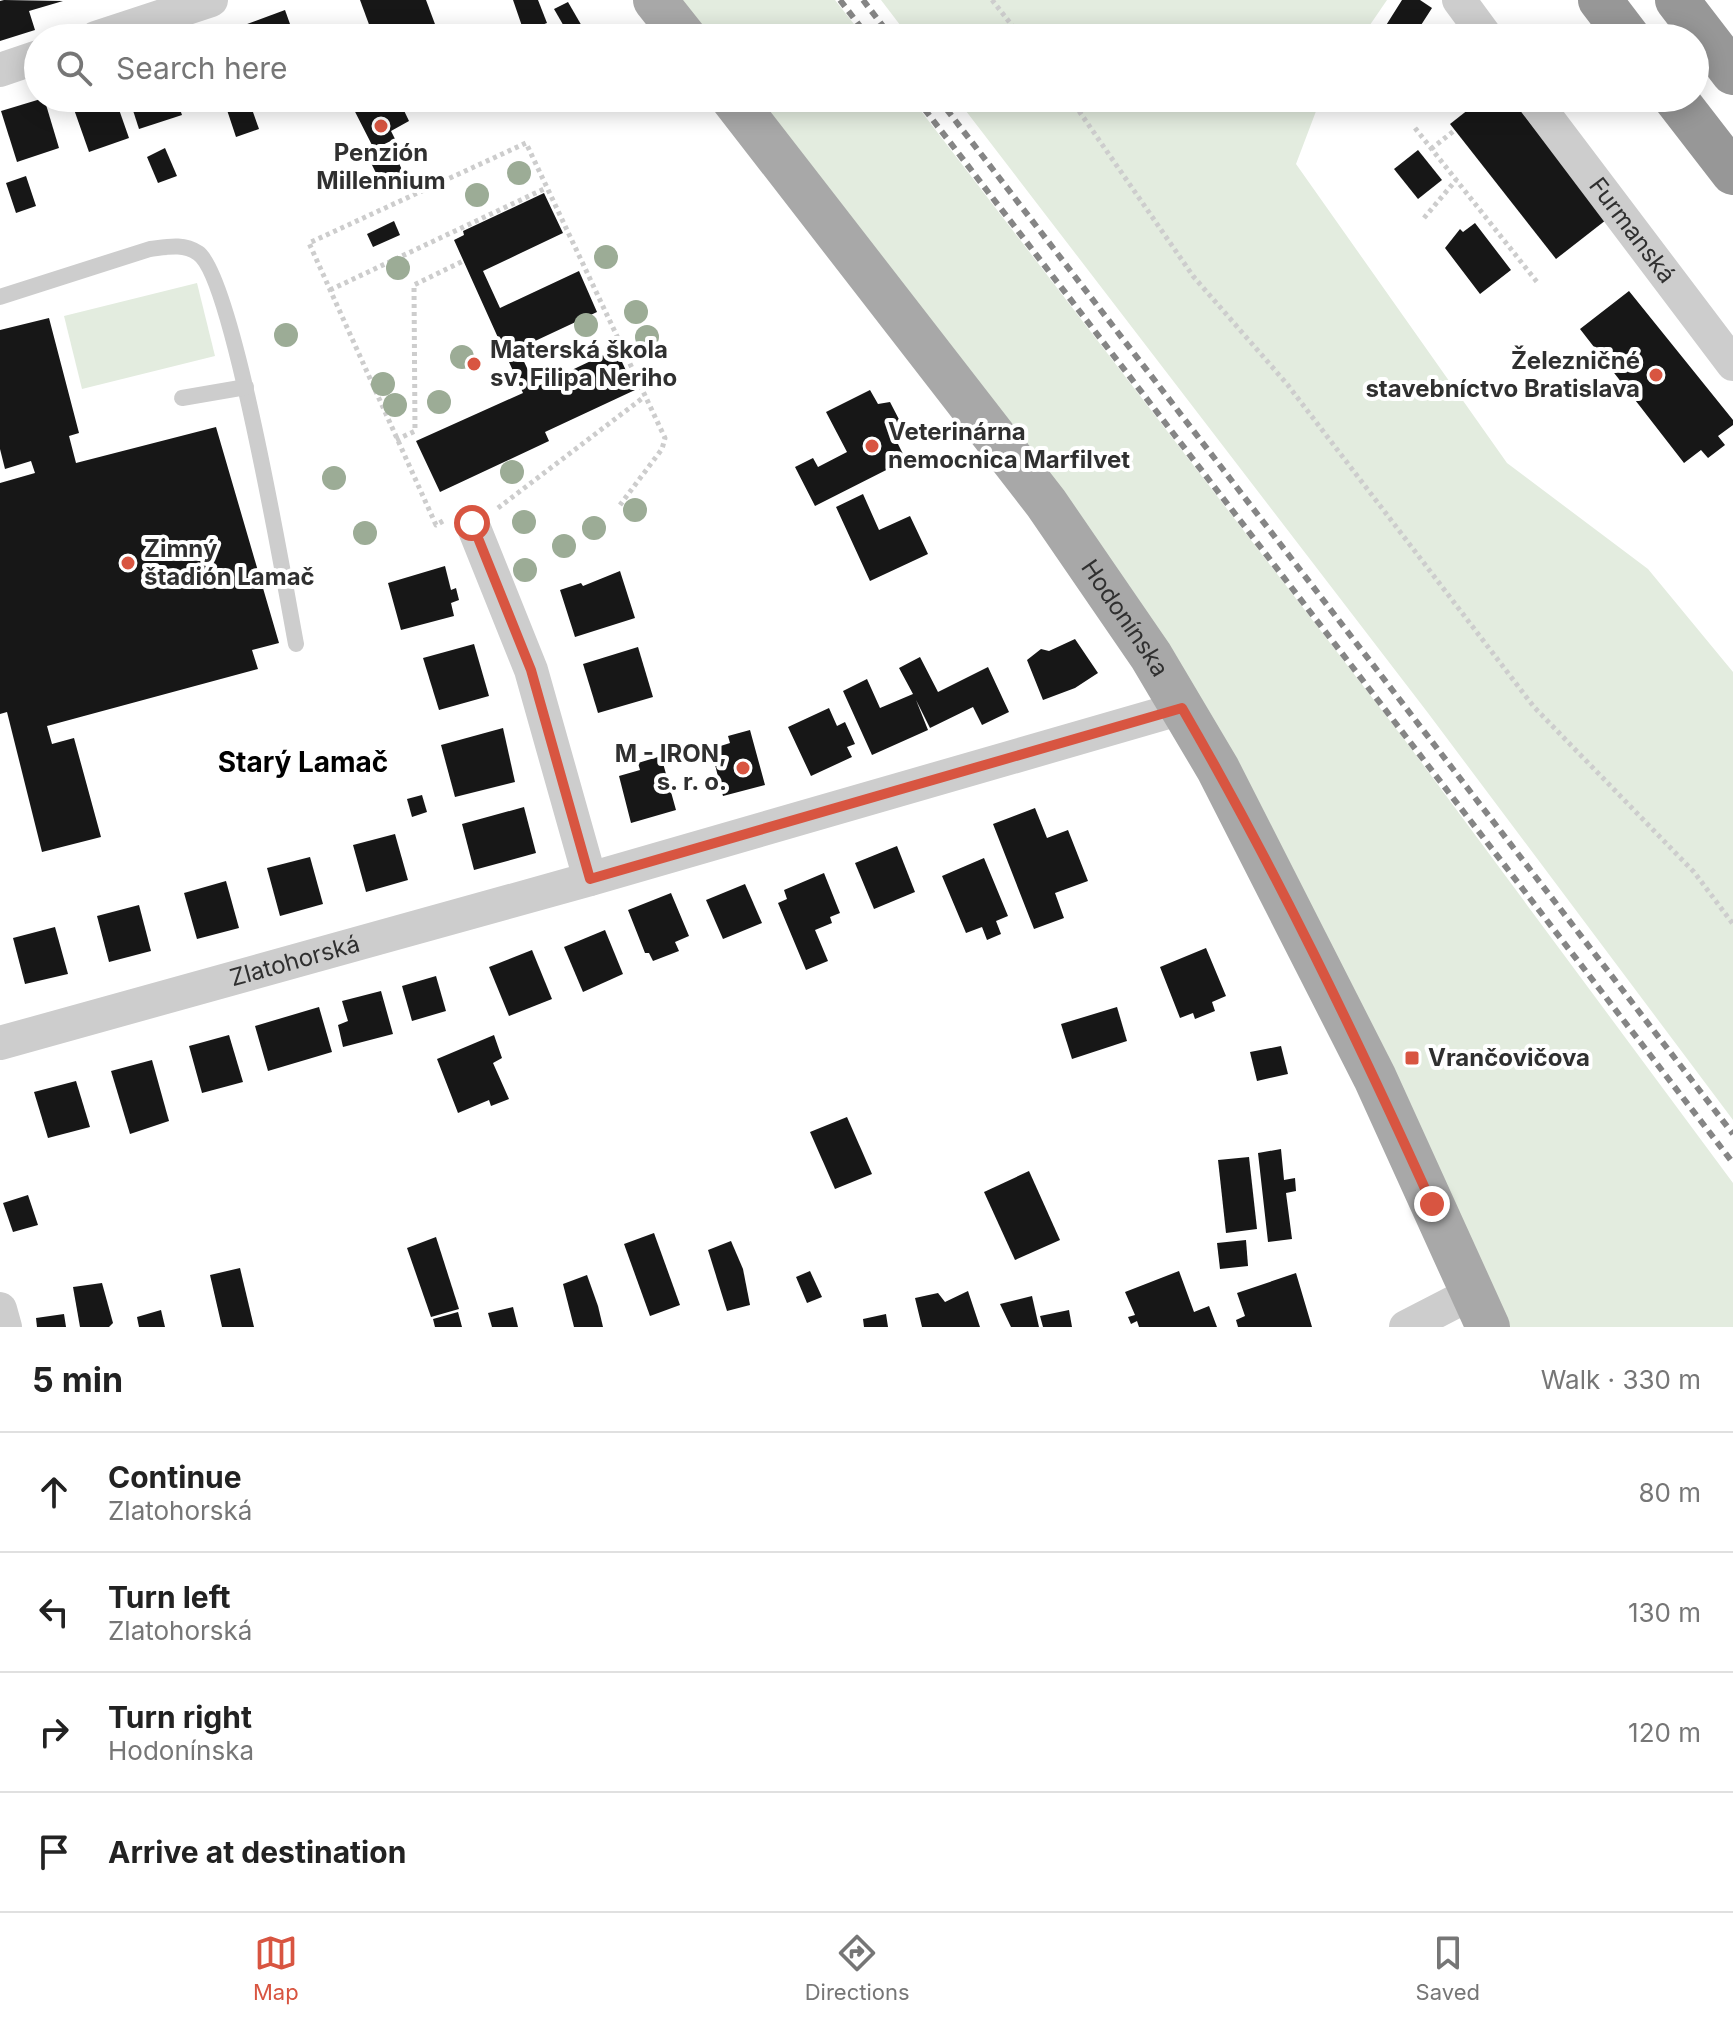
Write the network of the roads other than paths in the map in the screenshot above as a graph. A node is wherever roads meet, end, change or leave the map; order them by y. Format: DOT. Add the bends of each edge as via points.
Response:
graph roads {
  1 [pos="211,0"];
  2 [pos="655,0"];
  3 [pos="1459,0"];
  4 [pos="1600,0"];
  5 [pos="1677,0"];
  6 [pos="138,24"];
  7 [pos="674,24"];
  8 [pos="1477,24"];
  9 [pos="1618,24"];
  10 [pos="1695,24"];
  11 [pos="1709,42"];
  12 [pos="24,62"];
  13 [pos="0,70"];
  14 [pos="1733,73"];
  15 [pos="743,112"];
  16 [pos="1543,112"];
  17 [pos="1686,112"];
  18 [pos="1733,173"];
  19 [pos="0,297"];
  20 [pos="1733,364"];
  21 [pos="246,387"];
  22 [pos="182,398"];
  23 [pos="472,517"];
  24 [pos="296,644"];
  25 [pos="1182,708"];
  26 [pos="590,879"];
  27 [pos="0,1043"];
  28 [pos="0,1309"];
  29 [pos="1480,1310"];
  30 [pos="5,1327"];
  31 [pos="1406,1327"];
  1 -- 6 [label="street"];
  2 -- 7 [label="main road"];
  3 -- 8 [label="street"];
  4 -- 9 [label="highway"];
  5 -- 10 [label="highway"];
  11 -- 14 [label="highway"];
  12 -- 13 [label="street"];
  15 -- 25 [label="main road, Hodonínska" via="1046,503"];
  16 -- 20 [label="street, Furmanská"];
  17 -- 18 [label="highway"];
  19 -- 21 [label="lane" via="175,245 199,254 214,275"];
  21 -- 22 [label="lane"];
  21 -- 24 [label="lane"];
  23 -- 26 [label="street" via="531,670"];
  25 -- 26 [label="street, Zlatohorská"];
  25 -- 29 [label="main road, Hodonínska" via="1375,1078"];
  26 -- 27 [label="street, Zlatohorská"];
  28 -- 30 [label="street"];
  29 -- 31 [label="street"];
}
